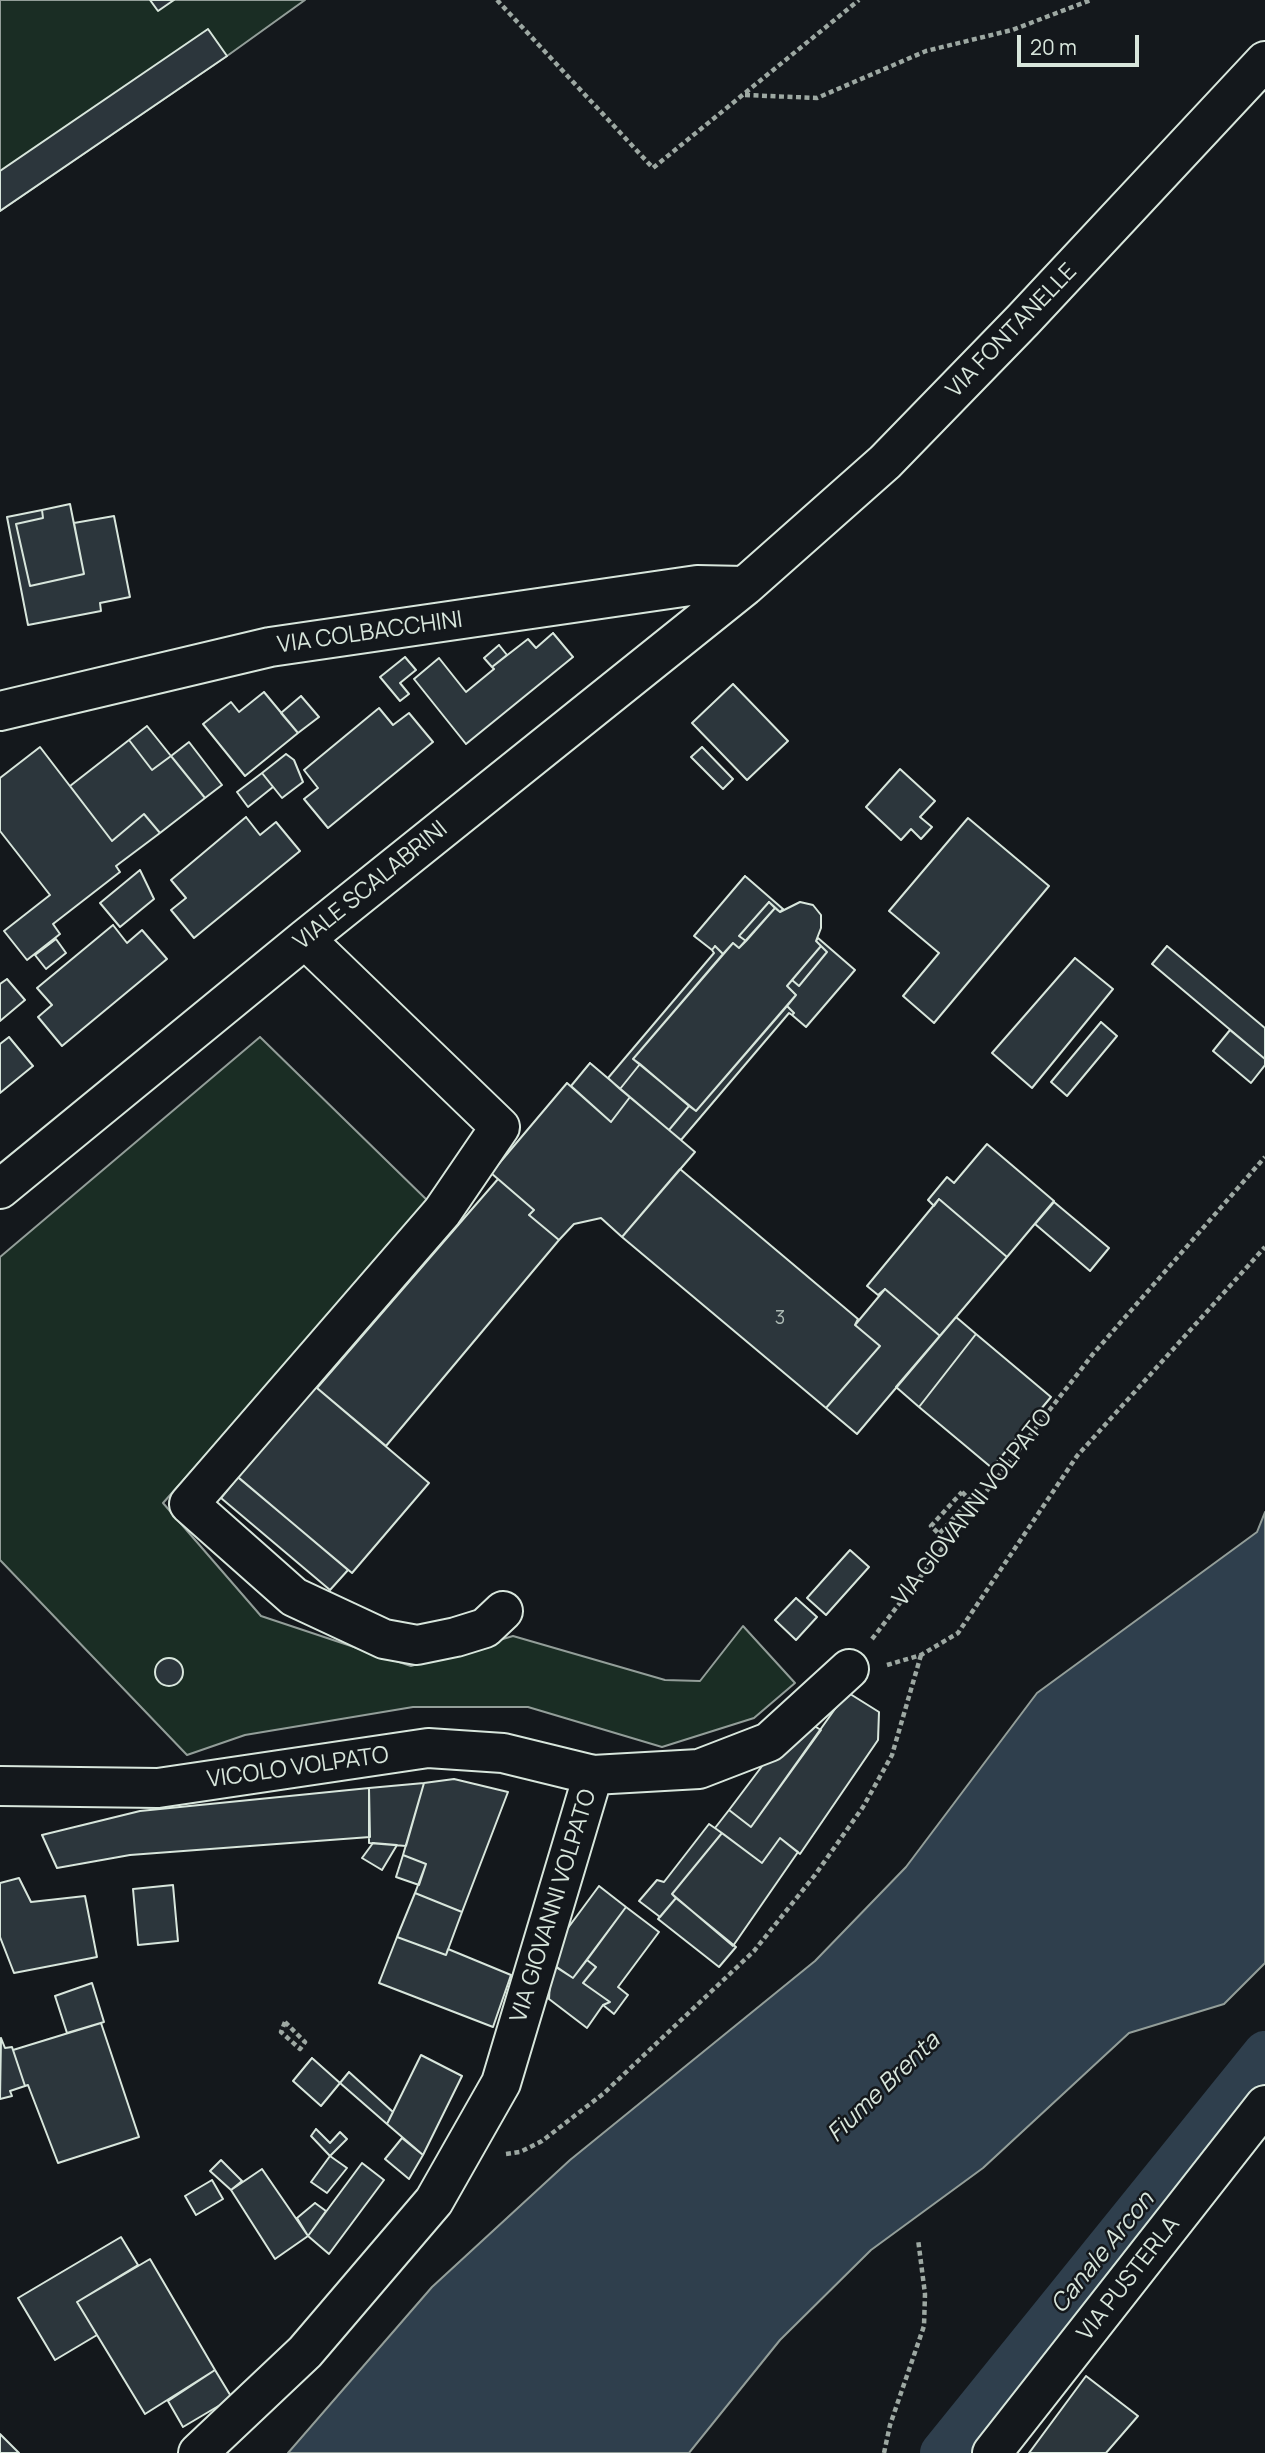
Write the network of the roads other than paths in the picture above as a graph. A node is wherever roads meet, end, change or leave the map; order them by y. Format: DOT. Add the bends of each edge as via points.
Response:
graph roads {
  1 [pos="1265,61"];
  2 [pos="745,586"];
  3 [pos="0,712"];
  4 [pos="304,939"];
  5 [pos="0,1189"];
  6 [pos="503,1611"];
  7 [pos="849,1668"];
  8 [pos="593,1774"];
  9 [pos="0,1786"];
  10 [pos="1265,2105"];
  11 [pos="198,2453"];
  12 [pos="992,2453"];
  1 -- 2 [label="street, VIA FONTANELLE" via="885,462"];
  2 -- 3 [label="street, VIA COLBACCHINI" via="697,585 270,647"];
  2 -- 4 [label="street, VIALE SCALABRINI"];
  4 -- 5 [label="street, VIALE SCALABRINI"];
  4 -- 6 [label="street" via="500,1127 443,1212 189,1504 294,1597 384,1639 417,1645 456,1637 485,1628"];
  7 -- 8 [label="street, VIA GIOVANNI VOLPATO" via="769,1742 699,1769"];
  8 -- 9 [label="street, VICOLO VOLPATO" via="503,1753 428,1748 158,1788"];
  8 -- 11 [label="street, VIA GIOVANNI VOLPATO" via="500,2083 434,2201 305,2352"];
  10 -- 12 [label="street, VIA PUSTERLA"];
}
